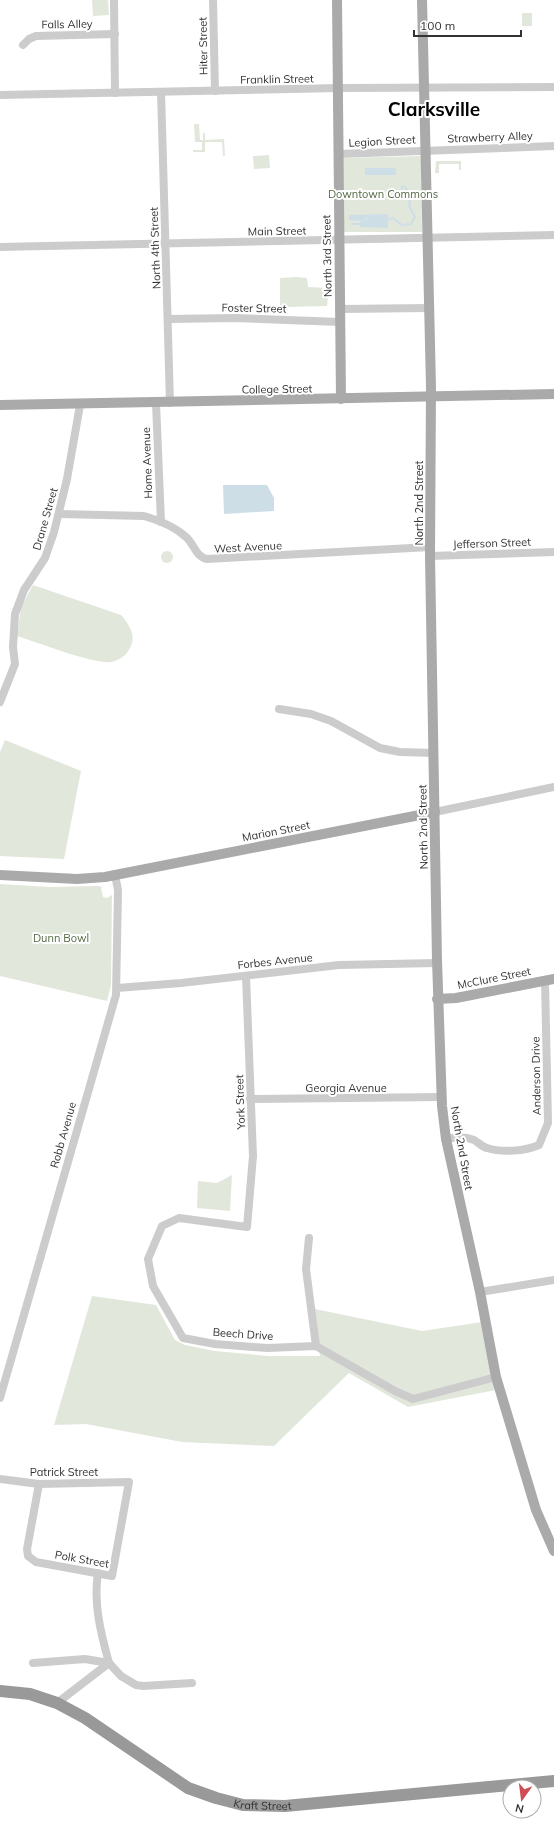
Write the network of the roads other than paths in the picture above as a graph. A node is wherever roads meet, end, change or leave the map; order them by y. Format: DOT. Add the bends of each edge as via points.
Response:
graph roads {
  1 [pos="114,0"];
  2 [pos="213,0"];
  3 [pos="337,0"];
  4 [pos="422,0"];
  5 [pos="115,34"];
  6 [pos="22,45"];
  7 [pos="554,87"];
  8 [pos="338,88"];
  9 [pos="424,88"];
  10 [pos="215,91"];
  11 [pos="161,92"];
  12 [pos="116,93"];
  13 [pos="0,95"];
  14 [pos="554,146"];
  15 [pos="426,150"];
  16 [pos="339,154"];
  17 [pos="554,235"];
  18 [pos="428,238"];
  19 [pos="339,240"];
  20 [pos="165,244"];
  21 [pos="0,247"];
  22 [pos="429,308"];
  23 [pos="340,309"];
  24 [pos="168,319"];
  25 [pos="340,322"];
  26 [pos="554,394"];
  27 [pos="431,396"];
  28 [pos="341,399"];
  29 [pos="156,403"];
  30 [pos="170,403"];
  31 [pos="0,405"];
  32 [pos="80,405"];
  33 [pos="59,514"];
  34 [pos="161,522"];
  35 [pos="430,552"];
  36 [pos="554,552"];
  37 [pos="0,702"];
  38 [pos="279,710"];
  39 [pos="434,753"];
  40 [pos="554,787"];
  41 [pos="435,812"];
  42 [pos="0,875"];
  43 [pos="115,875"];
  44 [pos="437,963"];
  45 [pos="246,976"];
  46 [pos="549,980"];
  47 [pos="117,988"];
  48 [pos="438,999"];
  49 [pos="442,1097"];
  50 [pos="250,1099"];
  51 [pos="446,1139"];
  52 [pos="247,1228"];
  53 [pos="308,1238"];
  54 [pos="554,1280"];
  55 [pos="480,1292"];
  56 [pos="316,1346"];
  57 [pos="3,1373"];
  58 [pos="496,1377"];
  59 [pos="0,1398"];
  60 [pos="0,1479"];
  61 [pos="129,1482"];
  62 [pos="39,1484"];
  63 [pos="554,1551"];
  64 [pos="98,1573"];
  65 [pos="32,1663"];
  66 [pos="109,1663"];
  67 [pos="192,1683"];
  68 [pos="0,1691"];
  69 [pos="57,1703"];
  70 [pos="554,1781"];
  1 -- 5 [label="street"];
  2 -- 10 [label="street, Hiter Street"];
  3 -- 8 [label="main road, North 3rd Street"];
  4 -- 9 [label="main road, North 2nd Street"];
  5 -- 6 [label="street, Falls Alley" via="36,36"];
  5 -- 12 [label="street"];
  7 -- 9 [label="street, Franklin Street"];
  8 -- 9 [label="street, Franklin Street"];
  8 -- 10 [label="street, Franklin Street"];
  8 -- 16 [label="main road, North 3rd Street"];
  9 -- 15 [label="main road, North 2nd Street"];
  10 -- 11 [label="street, Franklin Street"];
  11 -- 12 [label="street, Franklin Street"];
  11 -- 20 [label="street, North 4th Street"];
  12 -- 13 [label="street, Franklin Street"];
  14 -- 15 [label="street, Strawberry Alley"];
  15 -- 16 [label="street, Legion Street"];
  15 -- 18 [label="main road, North 2nd Street"];
  16 -- 19 [label="main road, North 3rd Street"];
  17 -- 18 [label="street, Main Street"];
  18 -- 19 [label="street, Main Street"];
  18 -- 22 [label="main road, North 2nd Street"];
  19 -- 20 [label="street, Main Street"];
  19 -- 23 [label="main road, North 3rd Street"];
  20 -- 21 [label="street, Main Street"];
  20 -- 24 [label="street, North 4th Street"];
  22 -- 23 [label="street"];
  22 -- 27 [label="main road, North 2nd Street"];
  23 -- 25 [label="main road, North 3rd Street"];
  24 -- 25 [label="street, Foster Street" via="235,318"];
  24 -- 30 [label="street, North 4th Street"];
  25 -- 28 [label="main road, North 3rd Street"];
  26 -- 27 [label="main road, College Street"];
  27 -- 28 [label="main road, College Street"];
  27 -- 35 [label="main road, North 2nd Street"];
  28 -- 30 [label="main road, College Street"];
  29 -- 30 [label="main road, College Street"];
  29 -- 32 [label="main road, College Street"];
  29 -- 34 [label="street, Home Avenue"];
  31 -- 32 [label="main road, College Street"];
  32 -- 33 [label="street, Drane Street"];
  33 -- 34 [label="street, West Avenue" via="144,516"];
  33 -- 37 [label="street, Drane Street" via="45,558 24,590 15,614 15,664"];
  34 -- 35 [label="street, West Avenue" via="183,534 201,557 207,559"];
  35 -- 36 [label="street, Jefferson Street"];
  35 -- 39 [label="main road, North 2nd Street"];
  38 -- 39 [label="street" via="311,714 331,721 380,748 400,752"];
  39 -- 41 [label="main road, North 2nd Street"];
  40 -- 41 [label="street, Marion Street"];
  41 -- 43 [label="main road, Marion Street"];
  41 -- 44 [label="main road, North 2nd Street"];
  42 -- 43 [label="main road, Marion Street" via="77,879"];
  43 -- 47 [label="street, Robb Avenue" via="118,890"];
  44 -- 45 [label="street, Forbes Avenue" via="339,966"];
  44 -- 48 [label="main road, North 2nd Street"];
  45 -- 47 [label="street, Forbes Avenue"];
  45 -- 50 [label="street, York Street"];
  46 -- 48 [label="main road, McClure Street" via="456,998"];
  46 -- 51 [label="street, Anderson Drive" via="548,1123 539,1145 530,1149 501,1150 486,1148 474,1140 461,1137"];
  47 -- 57 [label="street, Robb Avenue"];
  48 -- 49 [label="main road, North 2nd Street"];
  49 -- 50 [label="street, Georgia Avenue"];
  49 -- 51 [label="main road, North 2nd Street"];
  50 -- 52 [label="street, York Street" via="253,1156"];
  51 -- 55 [label="main road, North 2nd Street"];
  52 -- 56 [label="street, Beech Drive" via="179,1218 162,1226 148,1259 153,1286 183,1338 215,1344 267,1348"];
  53 -- 56 [label="street" via="306,1269"];
  54 -- 55 [label="street"];
  55 -- 58 [label="main road, North 2nd Street"];
  56 -- 58 [label="street" via="413,1399"];
  57 -- 59 [label="street, Robb Avenue"];
  58 -- 63 [label="main road, North 2nd Street" via="536,1510"];
  60 -- 62 [label="street, Patrick Street"];
  61 -- 62 [label="street, Patrick Street"];
  61 -- 64 [label="street, Polk Street" via="112,1576"];
  62 -- 64 [label="street, Polk Street" via="27,1549 28,1556 36,1562"];
  64 -- 66 [label="street" via="97,1603"];
  65 -- 66 [label="street" via="85,1659"];
  66 -- 67 [label="street" via="121,1676 136,1685"];
  66 -- 69 [label="street"];
  68 -- 69 [label="highway, Kraft Street" via="30,1694"];
  69 -- 70 [label="highway, Kraft Street" via="85,1718 188,1788 228,1802 255,1806 285,1806"];
}
